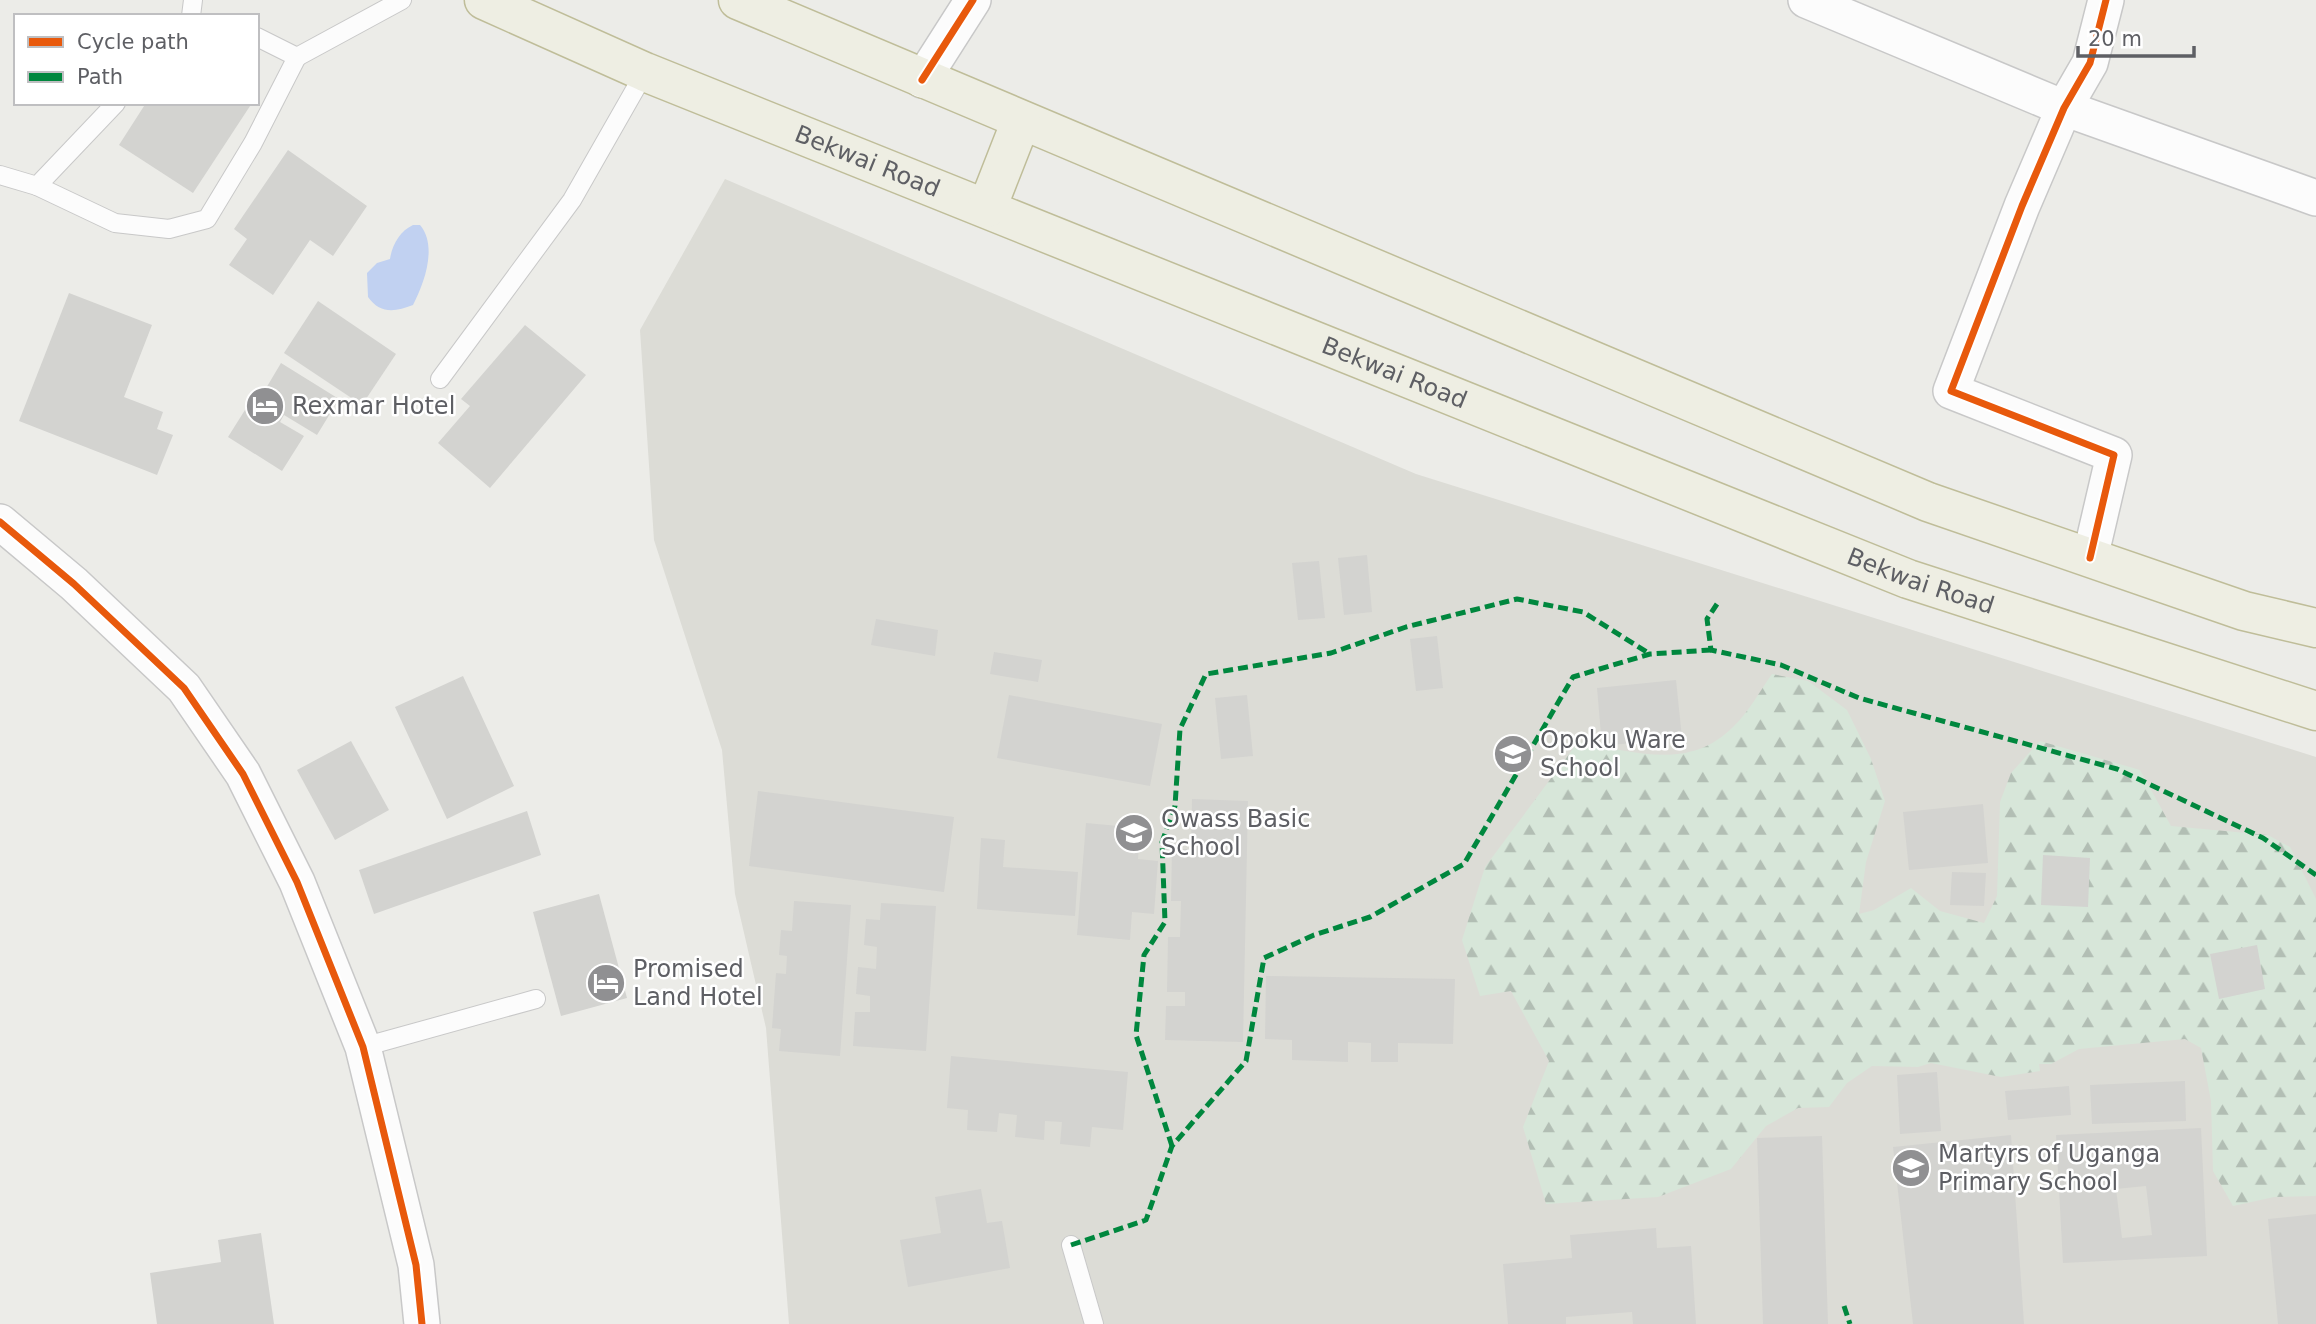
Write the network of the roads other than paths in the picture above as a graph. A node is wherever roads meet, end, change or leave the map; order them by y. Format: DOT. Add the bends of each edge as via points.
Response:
graph roads {
  1 [pos="402,0"];
  2 [pos="484,0"];
  3 [pos="738,0"];
  4 [pos="973,0"];
  5 [pos="1806,0"];
  6 [pos="2106,0"];
  7 [pos="259,38"];
  8 [pos="297,57"];
  9 [pos="645,72"];
  10 [pos="922,80"];
  11 [pos="114,105"];
  12 [pos="2064,108"];
  13 [pos="1021,121"];
  14 [pos="0,175"];
  15 [pos="37,186"];
  16 [pos="2316,198"];
  17 [pos="987,208"];
  18 [pos="440,379"];
  19 [pos="0,522"];
  20 [pos="2090,558"];
  21 [pos="2316,628"];
  22 [pos="2316,711"];
  23 [pos="536,999"];
  24 [pos="363,1047"];
  25 [pos="1071,1245"];
  26 [pos="422,1324"];
  27 [pos="1094,1324"];
  1 -- 8 [label="lane"];
  2 -- 9 [label="highway, Bekwai Road"];
  3 -- 10 [label="highway"];
  4 -- 10 [label="street"];
  5 -- 12 [label="street"];
  6 -- 12 [label="street" via="2090,62"];
  7 -- 8 [label="lane"];
  8 -- 15 [label="lane" via="207,219 169,229 115,223"];
  9 -- 17 [label="highway, Bekwai Road"];
  9 -- 18 [label="lane" via="572,200"];
  10 -- 13 [label="highway"];
  11 -- 15 [label="lane"];
  12 -- 16 [label="street"];
  12 -- 20 [label="street" via="1951,391 2114,455"];
  13 -- 17 [label="highway"];
  13 -- 20 [label="highway" via="1928,502"];
  14 -- 15 [label="lane"];
  17 -- 22 [label="highway, Bekwai Road" via="1908,579"];
  19 -- 24 [label="street" via="74,584 184,688 236,763 296,882"];
  20 -- 21 [label="highway" via="2244,611"];
  23 -- 24 [label="lane"];
  24 -- 26 [label="street" via="416,1265"];
  25 -- 27 [label="lane"];
}
